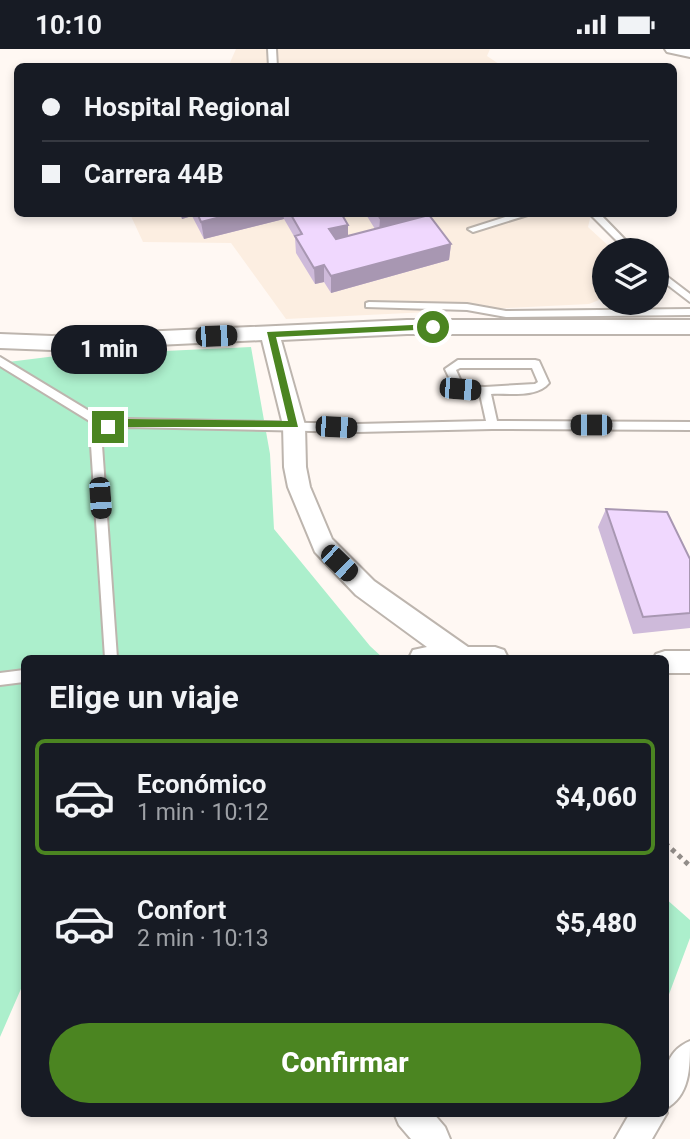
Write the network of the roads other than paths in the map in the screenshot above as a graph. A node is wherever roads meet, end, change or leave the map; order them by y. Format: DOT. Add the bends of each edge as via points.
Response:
graph roads {
  1 [pos="672,49"];
  2 [pos="690,53"];
  3 [pos="516,217"];
  4 [pos="597,217"];
  5 [pos="473,229"];
  6 [pos="618,238"];
  7 [pos="669,282"];
  8 [pos="690,299"];
  9 [pos="369,305"];
  10 [pos="690,312"];
  11 [pos="669,313"];
  12 [pos="592,315"];
  13 [pos="690,327"];
  14 [pos="270,334"];
  15 [pos="0,341"];
  16 [pos="0,361"];
  17 [pos="485,391"];
  18 [pos="294,425"];
  19 [pos="492,425"];
  20 [pos="690,426"];
  21 [pos="108,427"];
  22 [pos="111,655"];
  23 [pos="459,655"];
  24 [pos="669,662"];
  25 [pos="690,662"];
  26 [pos="21,676"];
  27 [pos="0,679"];
  28 [pos="690,1057"];
  29 [pos="669,1086"];
  30 [pos="414,1117"];
  31 [pos="647,1117"];
  32 [pos="433,1139"];
  33 [pos="632,1139"];
  1 -- 2 [label="street"];
  3 -- 5 [label="lane"];
  4 -- 6 [label="lane"];
  7 -- 8 [label="lane"];
  9 -- 12 [label="lane"];
  10 -- 11 [label="lane"];
  13 -- 14 [label="street" via="407,327"];
  14 -- 15 [label="street"];
  14 -- 18 [label="street"];
  16 -- 21 [label="lane"];
  17 -- 17 [label="lane" via="460,389 450,369 458,364 532,363 538,366 544,383 538,388"];
  17 -- 19 [label="lane"];
  18 -- 19 [label="lane"];
  18 -- 21 [label="lane" via="128,423"];
  18 -- 23 [label="street" via="299,487 323,545 365,587"];
  19 -- 20 [label="lane"];
  21 -- 22 [label="lane" via="96,445"];
  24 -- 25 [label="street"];
  26 -- 27 [label="lane"];
  28 -- 29 [label="street"];
  30 -- 32 [label="street"];
  31 -- 33 [label="street"];
}
